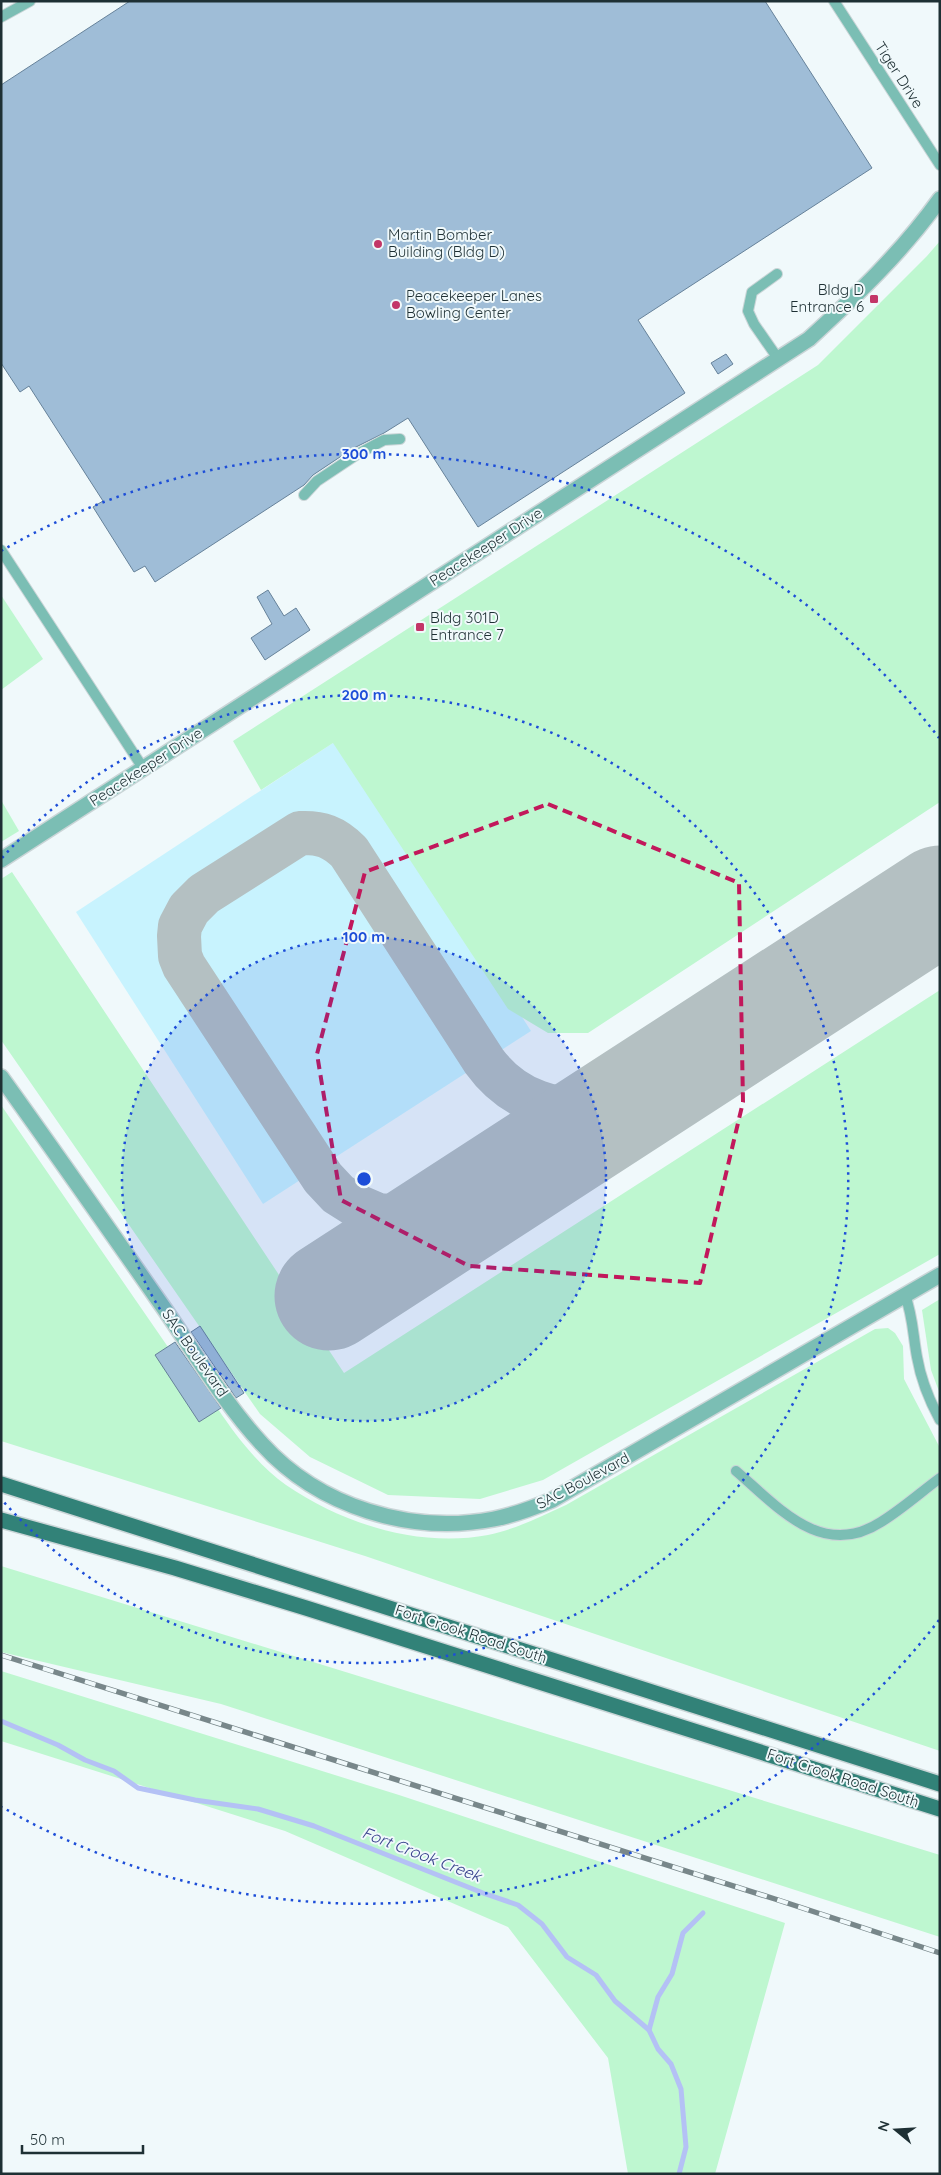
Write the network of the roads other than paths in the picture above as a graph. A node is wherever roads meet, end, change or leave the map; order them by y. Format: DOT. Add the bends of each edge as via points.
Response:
graph roads {
  1 [pos="30,1"];
  2 [pos="834,1"];
  3 [pos="1,17"];
  4 [pos="940,165"];
  5 [pos="940,199"];
  6 [pos="777,274"];
  7 [pos="779,360"];
  8 [pos="400,439"];
  9 [pos="304,495"];
  10 [pos="1,550"];
  11 [pos="143,768"];
  12 [pos="1,860"];
  13 [pos="1,1077"];
  14 [pos="940,1275"];
  15 [pos="905,1295"];
  16 [pos="940,1420"];
  17 [pos="736,1471"];
  18 [pos="940,1478"];
  19 [pos="1,1484"];
  20 [pos="1,1510"];
  21 [pos="1,1520"];
  22 [pos="174,1568"];
  23 [pos="940,1784"];
  24 [pos="940,1809"];
  1 -- 3 [label="lane"];
  2 -- 4 [label="lane, Tiger Drive"];
  5 -- 7 [label="street, Peacekeeper Drive" via="876,276 809,339"];
  6 -- 7 [label="lane" via="752,292 748,311"];
  7 -- 11 [label="street, Peacekeeper Drive"];
  8 -- 9 [label="lane" via="384,440 356,455 317,481"];
  10 -- 11 [label="lane"];
  11 -- 12 [label="street, Peacekeeper Drive"];
  13 -- 15 [label="street, SAC Boulevard" via="253,1434 275,1457 314,1486 339,1500 379,1514 420,1522 470,1523 521,1513 592,1478"];
  14 -- 15 [label="street, SAC Boulevard"];
  15 -- 16 [label="lane" via="912,1313 922,1378 928,1399"];
  17 -- 18 [label="lane" via="797,1522 816,1532 839,1536 880,1523"];
  19 -- 23 [label="main road, Fort Crook Road South"];
  20 -- 22 [label="main road"];
  21 -- 22 [label="main road, Fort Crook Road South"];
  22 -- 24 [label="main road, Fort Crook Road South"];
}
